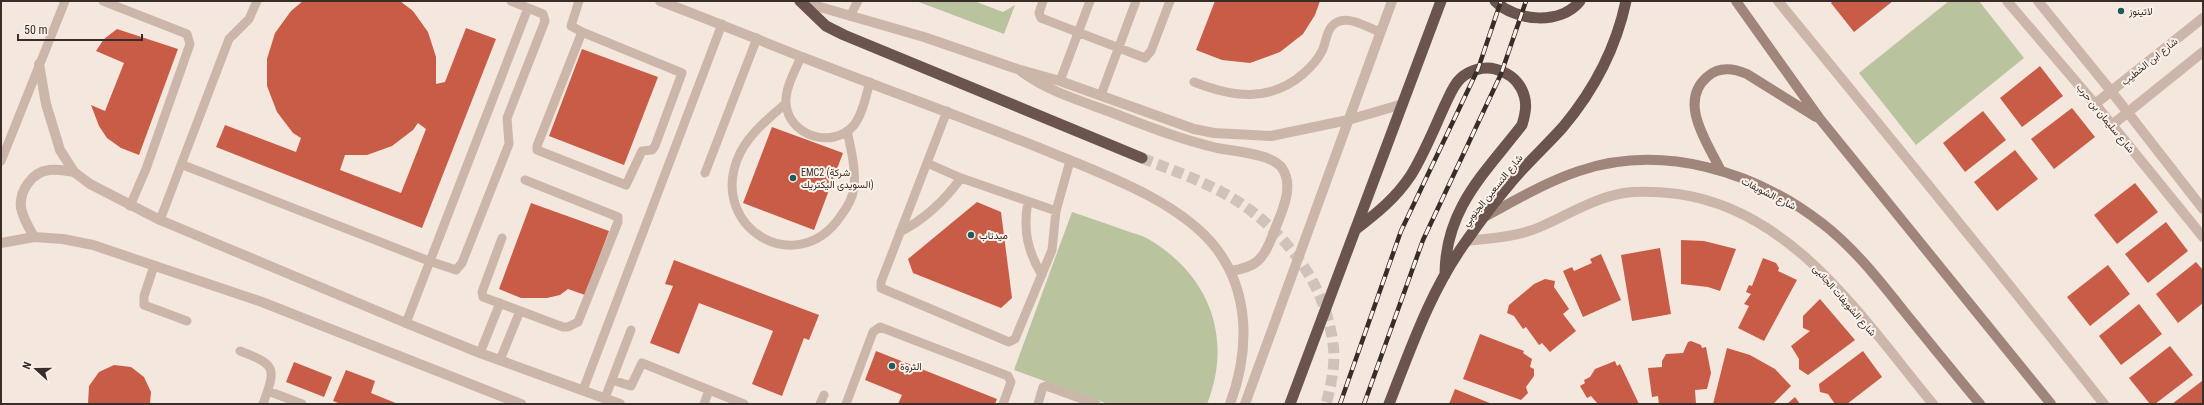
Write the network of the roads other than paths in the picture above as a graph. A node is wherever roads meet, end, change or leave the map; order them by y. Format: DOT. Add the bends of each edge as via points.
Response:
graph roads {
  1 [pos="65,1"];
  2 [pos="103,1"];
  3 [pos="257,1"];
  4 [pos="511,1"];
  5 [pos="579,1"];
  6 [pos="660,1"];
  7 [pos="800,1"];
  8 [pos="858,1"];
  9 [pos="1043,1"];
  10 [pos="1090,1"];
  11 [pos="1136,1"];
  12 [pos="1170,1"];
  13 [pos="1392,1"];
  14 [pos="1442,1"];
  15 [pos="1496,1"];
  16 [pos="1580,1"];
  17 [pos="1626,1"];
  18 [pos="1736,1"];
  19 [pos="1778,1"];
  20 [pos="2007,1"];
  21 [pos="2038,1"];
  22 [pos="821,4"];
  23 [pos="528,8"];
  24 [pos="850,16"];
  25 [pos="2203,18"];
  26 [pos="722,24"];
  27 [pos="582,32"];
  28 [pos="1380,32"];
  29 [pos="1078,33"];
  30 [pos="757,38"];
  31 [pos="1118,48"];
  32 [pos="2203,52"];
  33 [pos="802,57"];
  34 [pos="39,64"];
  35 [pos="1017,69"];
  36 [pos="1060,81"];
  37 [pos="870,82"];
  38 [pos="1194,82"];
  39 [pos="2111,91"];
  40 [pos="1100,96"];
  41 [pos="786,103"];
  42 [pos="1403,104"];
  43 [pos="2095,104"];
  44 [pos="946,111"];
  45 [pos="2128,112"];
  46 [pos="1820,119"];
  47 [pos="1348,120"];
  48 [pos="2112,125"];
  49 [pos="847,131"];
  50 [pos="1142,158"];
  51 [pos="1,161"];
  52 [pos="1070,161"];
  53 [pos="927,164"];
  54 [pos="183,166"];
  55 [pos="1720,169"];
  56 [pos="74,172"];
  57 [pos="705,173"];
  58 [pos="961,178"];
  59 [pos="525,180"];
  60 [pos="1028,201"];
  61 [pos="130,206"];
  62 [pos="2203,209"];
  63 [pos="1056,211"];
  64 [pos="1486,216"];
  65 [pos="160,220"];
  66 [pos="1356,230"];
  67 [pos="900,232"];
  68 [pos="34,236"];
  69 [pos="2203,237"];
  70 [pos="502,238"];
  71 [pos="1466,241"];
  72 [pos="1,243"];
  73 [pos="429,261"];
  74 [pos="154,266"];
  75 [pos="1231,271"];
  76 [pos="1042,275"];
  77 [pos="1445,276"];
  78 [pos="500,303"];
  79 [pos="520,311"];
  80 [pos="187,321"];
  81 [pos="406,323"];
  82 [pos="631,330"];
  83 [pos="240,351"];
  84 [pos="480,353"];
  85 [pos="500,360"];
  86 [pos="612,380"];
  87 [pos="583,390"];
  88 [pos="710,390"];
  89 [pos="268,391"];
  90 [pos="824,395"];
  91 [pos="605,398"];
  92 [pos="263,404"];
  93 [pos="302,404"];
  94 [pos="521,404"];
  95 [pos="620,404"];
  96 [pos="704,404"];
  97 [pos="744,404"];
  98 [pos="820,404"];
  99 [pos="846,404"];
  100 [pos="1003,404"];
  101 [pos="1038,404"];
  102 [pos="1096,404"];
  103 [pos="1230,404"];
  104 [pos="1245,404"];
  105 [pos="1290,404"];
  106 [pos="1389,404"];
  107 [pos="1933,404"];
  108 [pos="1980,404"];
  109 [pos="2051,404"];
  110 [pos="2104,404"];
  1 -- 34 [label="lane"];
  2 -- 61 [label="lane" via="187,34 190,38 146,169"];
  3 -- 54 [label="lane" via="249,19 229,39"];
  4 -- 23 [label="lane"];
  5 -- 27 [label="lane" via="571,26"];
  6 -- 26 [label="street"];
  7 -- 22 [label="street"];
  7 -- 50 [label="highway" via="826,26 844,35"];
  8 -- 24 [label="lane"];
  9 -- 29 [label="lane" via="1039,13 1041,18"];
  10 -- 29 [label="lane"];
  11 -- 31 [label="lane"];
  12 -- 31 [label="lane" via="1147,57"];
  13 -- 28 [label="street"];
  14 -- 42 [label="highway"];
  15 -- 16 [label="highway" via="1515,14 1534,18 1555,16 1576,7"];
  17 -- 64 [label="highway, شارع التسعين الجنوبي" via="1622,21 1608,59 1587,94"];
  18 -- 46 [label="main road"];
  19 -- 110 [label="street"];
  20 -- 43 [label="street, شارع سليمان بن حرب"];
  21 -- 39 [label="street, شارع سليمان بن حرب"];
  22 -- 24 [label="street"];
  23 -- 73 [label="lane"];
  23 -- 73 [label="lane" via="545,17 544,25 507,118 509,144 465,255 456,270"];
  24 -- 35 [label="street" via="924,36"];
  25 -- 39 [label="street, شارع ابن الخطيب"];
  26 -- 30 [label="street"];
  26 -- 87 [label="lane"];
  27 -- 27 [label="lane" via="537,150 626,185 642,150 652,150 655,146 682,73"];
  28 -- 38 [label="lane" via="1347,20 1334,24 1313,66 1282,89 1266,94 1218,91"];
  28 -- 47 [label="street"];
  29 -- 31 [label="lane"];
  29 -- 36 [label="lane"];
  30 -- 33 [label="street"];
  30 -- 57 [label="lane"];
  31 -- 40 [label="lane"];
  32 -- 45 [label="street"];
  33 -- 37 [label="street"];
  33 -- 41 [label="lane" via="790,84"];
  34 -- 51 [label="lane"];
  34 -- 56 [label="street" via="52,130 60,150"];
  35 -- 36 [label="street"];
  35 -- 75 [label="street" via="1055,91 1156,130 1204,145 1262,157 1282,167 1288,178 1286,196 1267,250 1259,261 1249,268"];
  36 -- 40 [label="street"];
  37 -- 44 [label="street"];
  37 -- 49 [label="lane" via="858,119"];
  39 -- 43 [label="street, شارع ابن الخطيب"];
  39 -- 45 [label="street, شارع سليمان بن حرب"];
  40 -- 47 [label="street" via="1194,129 1214,133 1271,136"];
  41 -- 49 [label="lane" via="792,120 800,130 811,136 830,138"];
  41 -- 49 [label="lane" via="747,142 737,160 733,180 733,198 740,216 752,231 767,241 786,246 805,244 822,236 836,224 847,208 854,189 855,168"];
  42 -- 47 [label="street"];
  42 -- 66 [label="highway"];
  43 -- 48 [label="street, شارع سليمان بن حرب"];
  44 -- 52 [label="street"];
  44 -- 53 [label="lane"];
  45 -- 48 [label="street"];
  45 -- 62 [label="street, شارع سليمان بن حرب"];
  46 -- 55 [label="main road" via="1736,69 1723,69 1711,74 1696,92 1694,105 1700,129"];
  46 -- 109 [label="main road"];
  47 -- 104 [label="street"];
  48 -- 69 [label="street, شارع سليمان بن حرب"];
  52 -- 63 [label="lane"];
  52 -- 75 [label="street" via="1164,204 1191,224 1215,247"];
  53 -- 58 [label="lane"];
  53 -- 67 [label="lane"];
  54 -- 65 [label="lane"];
  54 -- 73 [label="lane"];
  55 -- 64 [label="main road, شارع الشويفات" via="1646,159 1611,163 1578,171"];
  55 -- 108 [label="main road, شارع الشويفات" via="1792,203 1823,224 1877,278"];
  56 -- 61 [label="street"];
  56 -- 68 [label="street" via="48,170 34,175 22,193 21,208"];
  58 -- 60 [label="lane"];
  58 -- 67 [label="lane" via="932,210"];
  59 -- 79 [label="lane" via="617,215 619,219 578,322 563,327"];
  60 -- 63 [label="lane"];
  60 -- 76 [label="lane" via="1025,216 1028,247"];
  61 -- 65 [label="street"];
  63 -- 76 [label="lane" via="1054,244"];
  64 -- 71 [label="highway, شارع التسعين الجنوبي"];
  65 -- 81 [label="street"];
  66 -- 77 [label="highway" via="1388,205 1400,191 1412,173 1452,91 1461,78 1474,70 1490,68 1505,72 1517,81 1525,95 1527,110 1522,125 1459,210 1449,235"];
  66 -- 105 [label="highway"];
  67 -- 76 [label="lane" via="881,288 1009,342 1015,339"];
  68 -- 72 [label="street"];
  68 -- 74 [label="street" via="93,245"];
  70 -- 78 [label="lane" via="482,293 483,297"];
  71 -- 77 [label="highway, شارع التسعين الجنوبي"];
  71 -- 107 [label="street, شارع الشويفات الجانبى" via="1522,233 1586,205 1624,193 1661,192 1697,196 1732,207 1765,224 1817,267"];
  73 -- 81 [label="lane"];
  74 -- 80 [label="lane" via="144,296 144,304"];
  74 -- 94 [label="street" via="262,302"];
  75 -- 103 [label="street" via="1242,314 1244,337 1243,361"];
  77 -- 106 [label="highway, شارع التسعين الجنوبي" via="1423,320"];
  78 -- 79 [label="lane"];
  78 -- 84 [label="lane"];
  79 -- 85 [label="lane"];
  81 -- 84 [label="street"];
  82 -- 86 [label="lane"];
  83 -- 89 [label="lane" via="268,364 272,373"];
  84 -- 85 [label="street"];
  85 -- 87 [label="street"];
  86 -- 88 [label="lane" via="631,386 642,363"];
  86 -- 91 [label="lane"];
  87 -- 91 [label="street"];
  88 -- 96 [label="lane"];
  88 -- 97 [label="lane"];
  89 -- 92 [label="lane"];
  89 -- 93 [label="lane"];
  90 -- 98 [label="lane"];
  91 -- 95 [label="street"];
  99 -- 100 [label="lane" via="873,332 880,327 1008,376 1011,382"];
  101 -- 102 [label="lane" via="1043,387 1046,386"];
}
